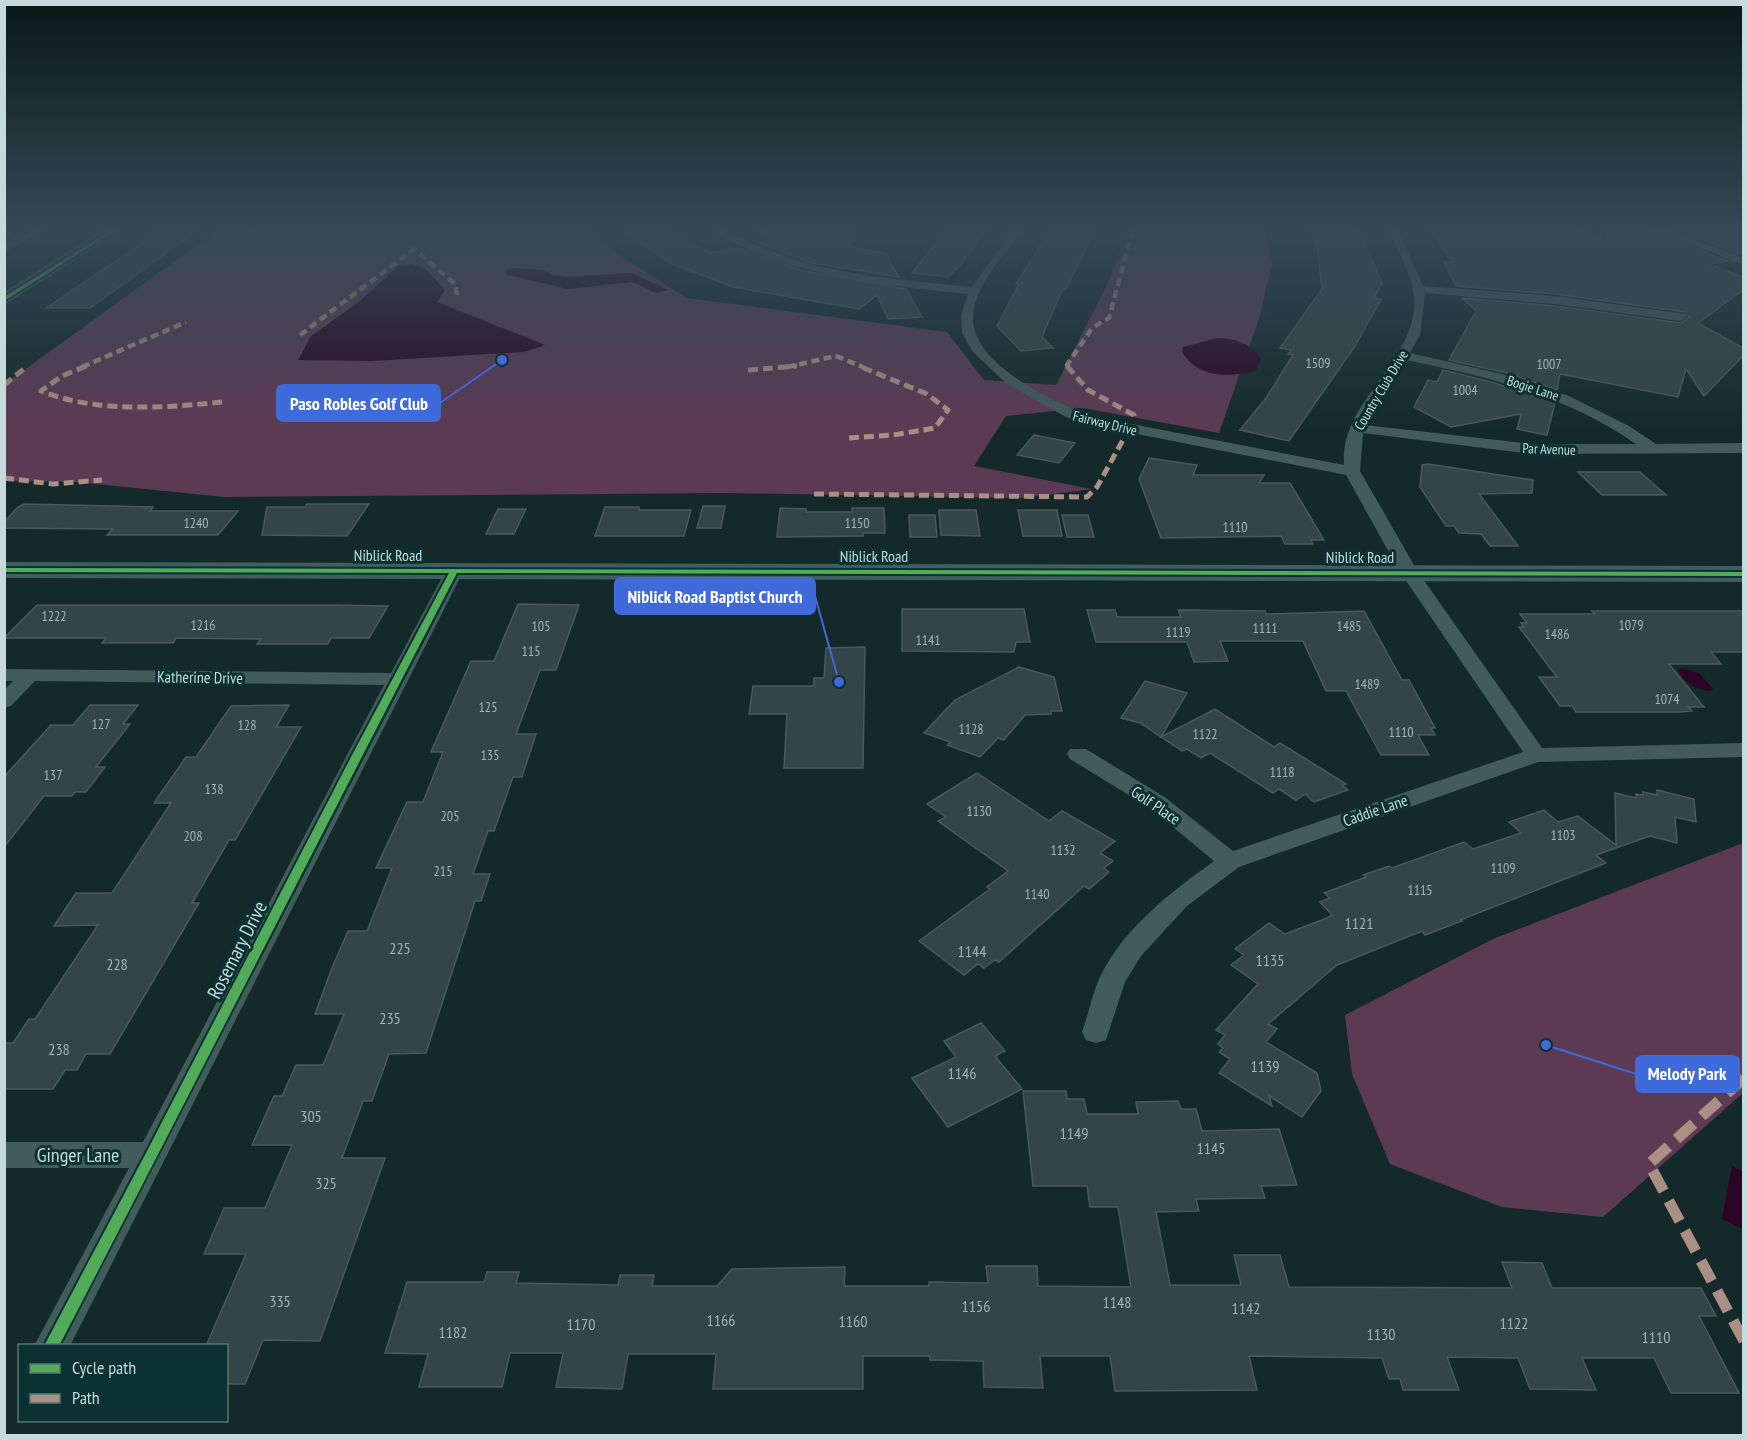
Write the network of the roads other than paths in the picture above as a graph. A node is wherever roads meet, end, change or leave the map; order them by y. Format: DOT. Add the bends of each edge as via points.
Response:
graph roads {
  1 [pos="973,296"];
  2 [pos="1418,296"];
  3 [pos="1508,296"];
  4 [pos="1681,317"];
  5 [pos="1402,355"];
  6 [pos="1356,428"];
  7 [pos="1652,448"];
  8 [pos="1743,448"];
  9 [pos="1352,471"];
  10 [pos="4,570"];
  11 [pos="455,570"];
  12 [pos="1409,572"];
  13 [pos="1743,574"];
  14 [pos="4,675"];
  15 [pos="30,675"];
  16 [pos="396,679"];
  17 [pos="4,702"];
  18 [pos="1743,750"];
  19 [pos="1078,754"];
  20 [pos="1536,755"];
  21 [pos="1230,861"];
  22 [pos="1096,1032"];
  23 [pos="4,1155"];
  24 [pos="152,1155"];
  25 [pos="52,1344"];
  1 -- 9 [label="street, Fairway Drive" via="966,319 975,344 1009,380 1063,412 1123,429"];
  2 -- 5 [label="street, Country Club Drive" via="1414,335"];
  3 -- 4 [label="street"];
  5 -- 6 [label="street, Country Club Drive"];
  5 -- 7 [label="street, Bogie Lane" via="1533,386 1598,414"];
  6 -- 7 [label="street, Par Avenue" via="1532,449"];
  6 -- 9 [label="street, Country Club Drive"];
  7 -- 8 [label="street, Par Avenue"];
  9 -- 12 [label="street"];
  10 -- 11 [label="main road, Niblick Road"];
  11 -- 12 [label="main road, Niblick Road"];
  11 -- 16 [label="street, Rosemary Drive"];
  12 -- 13 [label="main road, Niblick Road"];
  12 -- 20 [label="street"];
  14 -- 15 [label="street, Katherine Drive"];
  15 -- 16 [label="street, Katherine Drive"];
  15 -- 17 [label="street"];
  16 -- 24 [label="street, Rosemary Drive"];
  18 -- 20 [label="street, Caddie Lane"];
  19 -- 21 [label="street, Golf Place" via="1158,803"];
  20 -- 21 [label="street, Caddie Lane"];
  21 -- 22 [label="street, Caddie Lane" via="1178,900 1132,949 1112,980"];
  23 -- 24 [label="street, Ginger Lane"];
  24 -- 25 [label="street, Rosemary Drive"];
}
